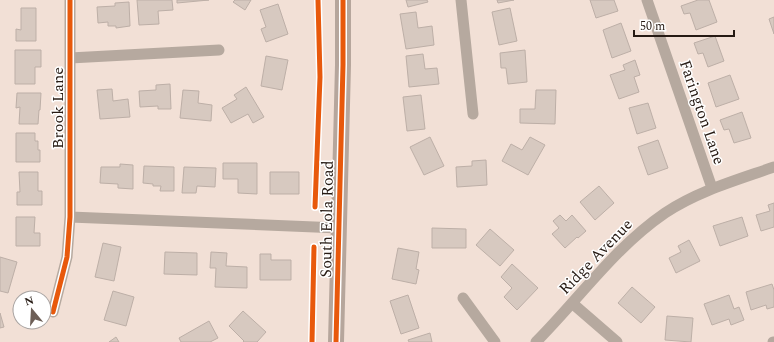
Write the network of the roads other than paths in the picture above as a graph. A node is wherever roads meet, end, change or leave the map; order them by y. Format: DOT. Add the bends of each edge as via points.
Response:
graph roads {
  1 [pos="70,0"];
  2 [pos="342,0"];
  3 [pos="461,0"];
  4 [pos="647,0"];
  5 [pos="219,50"];
  6 [pos="70,58"];
  7 [pos="473,114"];
  8 [pos="774,167"];
  9 [pos="712,188"];
  10 [pos="70,216"];
  11 [pos="339,228"];
  12 [pos="463,298"];
  13 [pos="572,303"];
  14 [pos="53,312"];
  15 [pos="336,342"];
  16 [pos="495,342"];
  17 [pos="536,342"];
  18 [pos="617,342"];
  1 -- 6 [label="street, Brook Lane"];
  2 -- 11 [label="street, South Eola Road"];
  3 -- 7 [label="street"];
  4 -- 9 [label="street, Farington Lane"];
  5 -- 6 [label="street"];
  6 -- 10 [label="street, Brook Lane"];
  8 -- 9 [label="street, Ridge Avenue"];
  9 -- 13 [label="street, Ridge Avenue" via="665,213 641,231 617,252"];
  10 -- 11 [label="street"];
  10 -- 14 [label="street, Brook Lane" via="67,257"];
  11 -- 15 [label="street, South Eola Road"];
  12 -- 16 [label="street"];
  13 -- 17 [label="street, Ridge Avenue"];
  13 -- 18 [label="street"];
}
